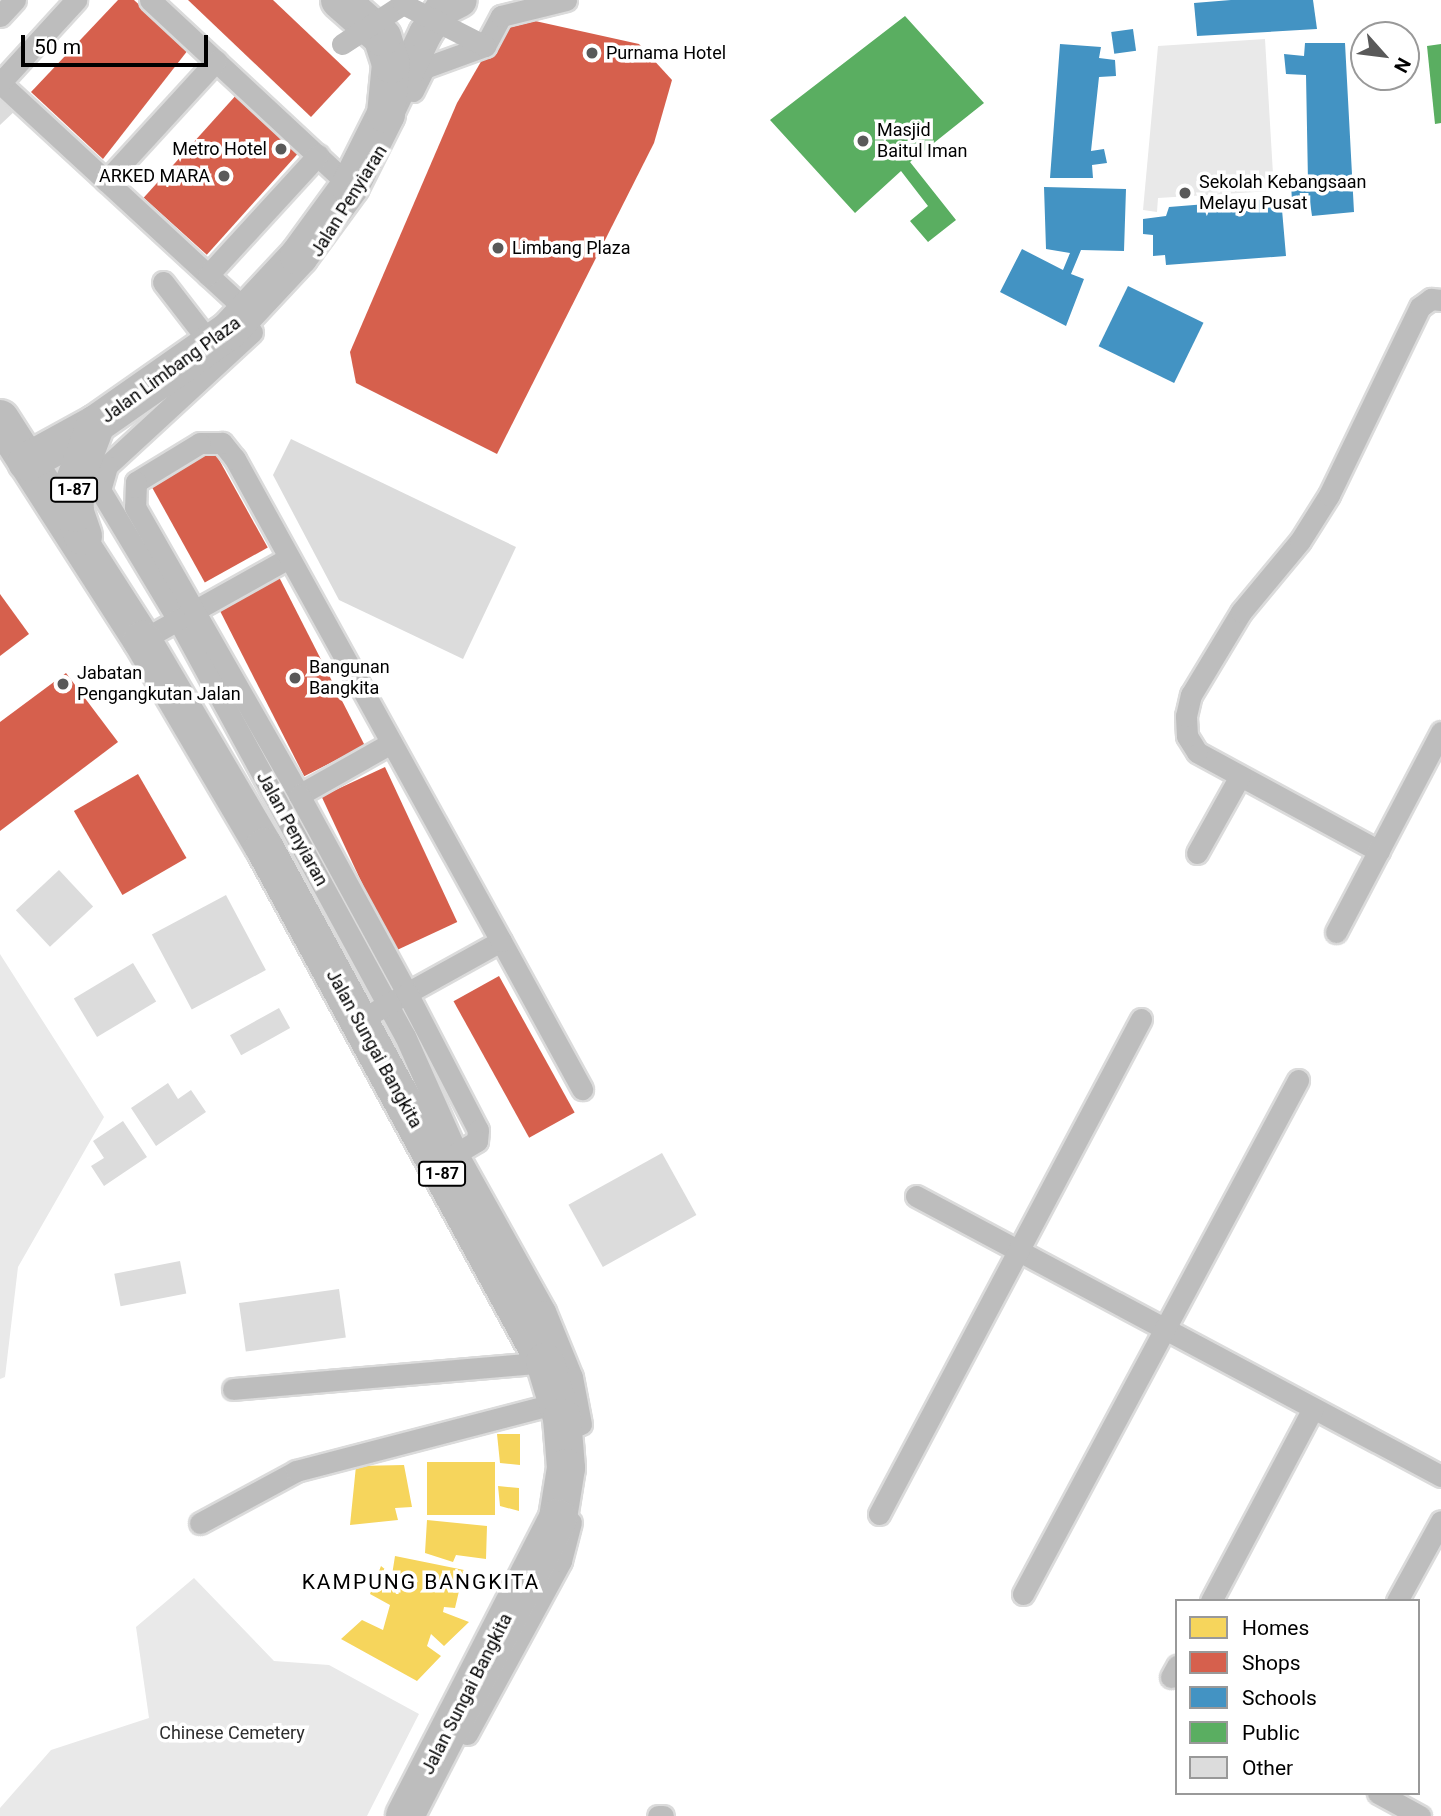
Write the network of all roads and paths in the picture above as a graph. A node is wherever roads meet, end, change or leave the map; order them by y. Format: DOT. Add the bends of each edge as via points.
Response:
graph roads {
  1 [pos="15,0"];
  2 [pos="76,0"];
  3 [pos="150,0"];
  4 [pos="340,0"];
  5 [pos="460,0"];
  6 [pos="566,0"];
  7 [pos="404,2"];
  8 [pos="0,16"];
  9 [pos="342,44"];
  10 [pos="485,46"];
  11 [pos="216,61"];
  12 [pos="0,83"];
  13 [pos="386,114"];
  14 [pos="318,155"];
  15 [pos="106,181"];
  16 [pos="350,186"];
  17 [pos="208,275"];
  18 [pos="163,282"];
  19 [pos="1441,300"];
  20 [pos="249,313"];
  21 [pos="211,344"];
  22 [pos="0,413"];
  23 [pos="0,419"];
  24 [pos="96,424"];
  25 [pos="27,462"];
  26 [pos="90,558"];
  27 [pos="289,558"];
  28 [pos="197,609"];
  29 [pos="178,620"];
  30 [pos="142,640"];
  31 [pos="1441,732"];
  32 [pos="391,743"];
  33 [pos="1240,776"];
  34 [pos="299,795"];
  35 [pos="1379,851"];
  36 [pos="1197,853"];
  37 [pos="1336,932"];
  38 [pos="500,941"];
  39 [pos="407,993"];
  40 [pos="373,1012"];
  41 [pos="1141,1019"];
  42 [pos="402,1038"];
  43 [pos="1298,1080"];
  44 [pos="582,1089"];
  45 [pos="447,1159"];
  46 [pos="916,1196"];
  47 [pos="1018,1250"];
  48 [pos="1165,1328"];
  49 [pos="545,1362"];
  50 [pos="233,1389"];
  51 [pos="557,1403"];
  52 [pos="1314,1408"];
  53 [pos="1441,1476"];
  54 [pos="879,1514"];
  55 [pos="1441,1521"];
  56 [pos="200,1523"];
  57 [pos="1023,1594"];
  58 [pos="1213,1599"];
  59 [pos="1398,1599"];
  60 [pos="1381,1795"];
  61 [pos="1416,1815"];
  62 [pos="405,1816"];
  63 [pos="419,1816"];
  1 -- 8 [label="street"];
  2 -- 12 [label="street"];
  3 -- 11 [label="street"];
  4 -- 13 [label="highway" via="382,37 391,64"];
  5 -- 13 [label="main road" via="440,10 425,33"];
  6 -- 10 [label="street" via="501,16"];
  7 -- 9 [label="street, bridge"];
  7 -- 10 [label="street, bridge"];
  10 -- 29 [label="street, Jalan Penyiaran" via="424,68 332,235 297,281 198,386 107,466 100,490"];
  11 -- 14 [label="street"];
  11 -- 15 [label="street"];
  12 -- 15 [label="street"];
  13 -- 16 [label="highway, Jalan Limbang Plaza"];
  14 -- 16 [label="street"];
  14 -- 17 [label="street"];
  15 -- 17 [label="street"];
  16 -- 20 [label="highway, Jalan Limbang Plaza"];
  17 -- 20 [label="street"];
  18 -- 21 [label="street"];
  19 -- 33 [label="street" via="1431,299 1420,307 1329,495 1300,541 1241,612 1191,695 1187,736 1198,752"];
  20 -- 21 [label="highway, Jalan Limbang Plaza"];
  21 -- 24 [label="highway, Jalan Limbang Plaza"];
  22 -- 24 [label="highway" via="51,430"];
  23 -- 25 [label="highway, Jalan Sungai Bangkita"];
  24 -- 25 [label="highway, Jalan Limbang Plaza"];
  24 -- 26 [label="highway, 1-87" via="74,483 75,513"];
  25 -- 26 [label="highway, Jalan Sungai Bangkita / 1-87"];
  26 -- 30 [label="highway, Jalan Sungai Bangkita / 1-87"];
  27 -- 28 [label="street"];
  27 -- 28 [label="street" via="222,443 200,443 145,473 136,482 135,507"];
  27 -- 32 [label="street"];
  28 -- 29 [label="street"];
  28 -- 34 [label="street"];
  29 -- 30 [label="street"];
  29 -- 40 [label="street, Jalan Penyiaran"];
  30 -- 40 [label="highway, Jalan Sungai Bangkita / 1-87"];
  31 -- 35 [label="street"];
  32 -- 34 [label="street"];
  32 -- 38 [label="street"];
  33 -- 35 [label="street"];
  33 -- 36 [label="street"];
  34 -- 39 [label="street"];
  35 -- 37 [label="street"];
  38 -- 39 [label="street"];
  38 -- 44 [label="street"];
  39 -- 40 [label="street"];
  39 -- 42 [label="street"];
  40 -- 42 [label="highway, Jalan Sungai Bangkita / 1-87"];
  41 -- 47 [label="street"];
  42 -- 45 [label="highway, Jalan Sungai Bangkita / 1-87"];
  42 -- 45 [label="street" via="478,1130 477,1141"];
  43 -- 48 [label="street"];
  45 -- 49 [label="highway, Jalan Sungai Bangkita / 1-87"];
  45 -- 63 [label="street" via="545,1311 572,1377 582,1433 577,1503 561,1561"];
  46 -- 47 [label="street"];
  47 -- 48 [label="street"];
  47 -- 54 [label="street"];
  48 -- 52 [label="street"];
  48 -- 57 [label="street"];
  49 -- 50 [label="street"];
  49 -- 51 [label="highway, Jalan Sungai Bangkita / 1-87"];
  51 -- 56 [label="street" via="296,1471"];
  51 -- 62 [label="highway, Jalan Sungai Bangkita / 1-87" via="566,1468 558,1518"];
  52 -- 53 [label="street"];
  52 -- 58 [label="street"];
  55 -- 59 [label="street"];
  60 -- 61 [label="street"];
}
